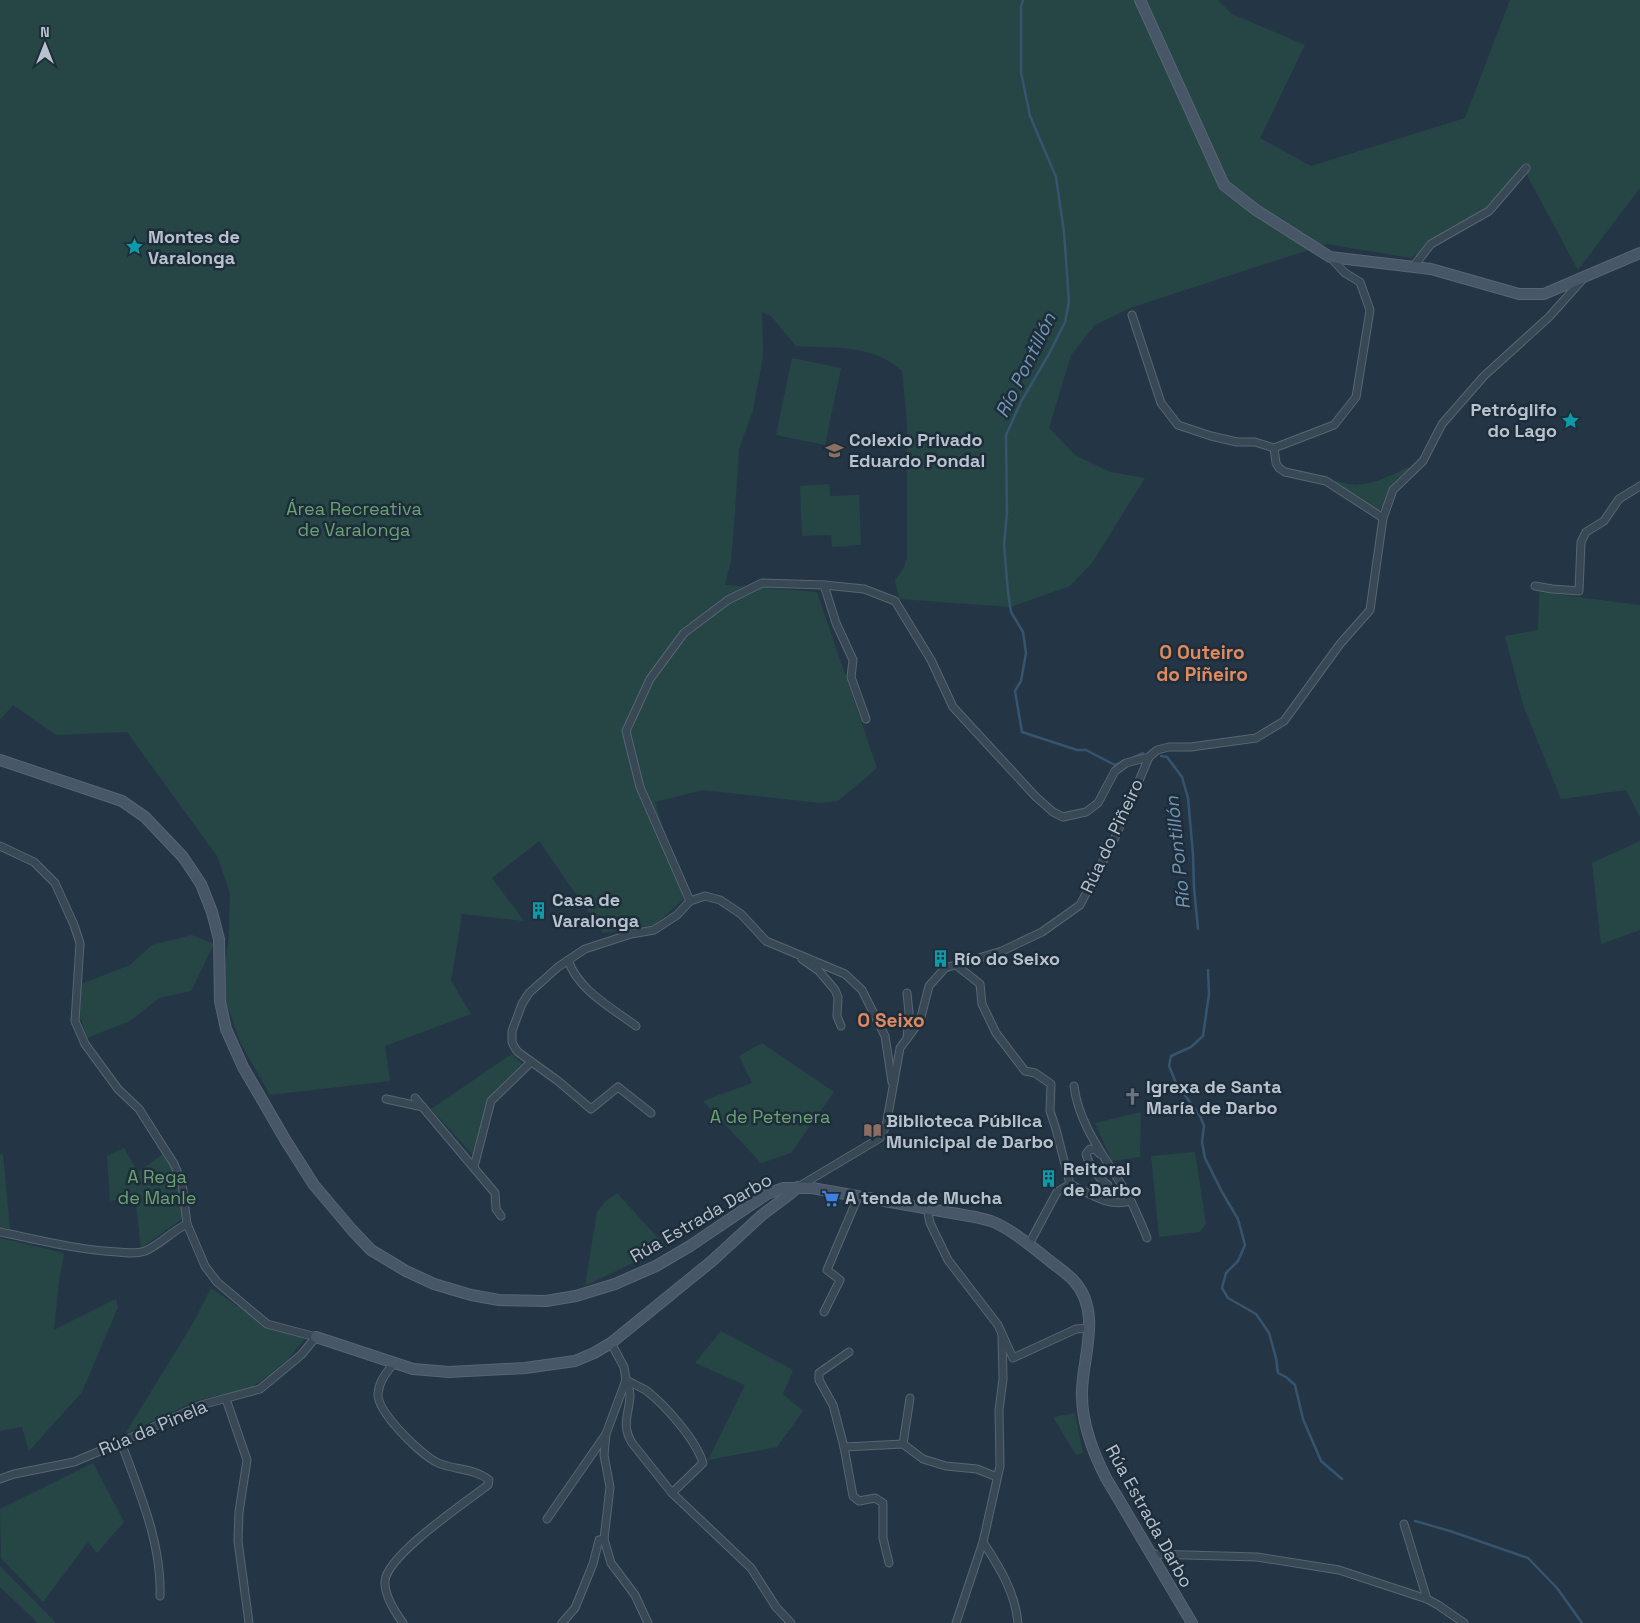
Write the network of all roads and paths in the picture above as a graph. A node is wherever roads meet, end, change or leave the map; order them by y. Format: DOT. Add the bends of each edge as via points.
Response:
graph roads {
  1 [pos="1140,0"];
  2 [pos="1526,168"];
  3 [pos="1639,254"];
  4 [pos="1330,257"];
  5 [pos="1413,267"];
  6 [pos="1584,278"];
  7 [pos="1132,314"];
  8 [pos="1274,448"];
  9 [pos="1640,486"];
  10 [pos="1383,518"];
  11 [pos="824,584"];
  12 [pos="1535,586"];
  13 [pos="866,719"];
  14 [pos="1149,757"];
  15 [pos="0,760"];
  16 [pos="0,846"];
  17 [pos="690,901"];
  18 [pos="796,954"];
  19 [pos="568,960"];
  20 [pos="956,965"];
  21 [pos="907,993"];
  22 [pos="636,1026"];
  23 [pos="841,1026"];
  24 [pos="907,1039"];
  25 [pos="531,1062"];
  26 [pos="1074,1086"];
  27 [pos="892,1088"];
  28 [pos="415,1098"];
  29 [pos="386,1099"];
  30 [pos="423,1107"];
  31 [pos="651,1113"];
  32 [pos="1109,1164"];
  33 [pos="474,1167"];
  34 [pos="819,1173"];
  35 [pos="1070,1184"];
  36 [pos="798,1187"];
  37 [pos="812,1188"];
  38 [pos="858,1196"];
  39 [pos="1104,1200"];
  40 [pos="1130,1201"];
  41 [pos="927,1208"];
  42 [pos="501,1216"];
  43 [pos="187,1224"];
  44 [pos="0,1232"];
  45 [pos="1148,1238"];
  46 [pos="1029,1244"];
  47 [pos="824,1312"];
  48 [pos="1089,1328"];
  49 [pos="1002,1336"];
  50 [pos="316,1337"];
  51 [pos="611,1343"];
  52 [pos="849,1352"];
  53 [pos="394,1363"];
  54 [pos="626,1380"];
  55 [pos="910,1398"];
  56 [pos="226,1399"];
  57 [pos="606,1434"];
  58 [pos="121,1442"];
  59 [pos="903,1444"];
  60 [pos="844,1447"];
  61 [pos="997,1477"];
  62 [pos="0,1479"];
  63 [pos="672,1493"];
  64 [pos="547,1519"];
  65 [pos="1404,1524"];
  66 [pos="604,1539"];
  67 [pos="984,1542"];
  68 [pos="1151,1554"];
  69 [pos="889,1563"];
  70 [pos="160,1596"];
  71 [pos="1427,1599"];
  72 [pos="249,1623"];
  73 [pos="403,1623"];
  74 [pos="562,1623"];
  75 [pos="648,1623"];
  76 [pos="791,1623"];
  77 [pos="956,1623"];
  78 [pos="1018,1623"];
  79 [pos="1192,1623"];
  80 [pos="1464,1623"];
  1 -- 4 [label="main road" via="1224,185 1256,210"];
  2 -- 5 [label="street" via="1489,211 1431,244"];
  3 -- 6 [label="main road"];
  4 -- 5 [label="main road"];
  4 -- 8 [label="street" via="1345,273 1360,282 1370,310 1356,397 1334,425"];
  5 -- 6 [label="main road" via="1431,269 1519,294 1544,294"];
  6 -- 10 [label="street" via="1549,317 1484,376 1442,424 1423,461 1393,490"];
  7 -- 8 [label="street" via="1161,404 1178,426"];
  8 -- 10 [label="street" via="1276,463 1285,472 1326,481"];
  9 -- 12 [label="street" via="1619,499 1604,521 1586,532 1582,542 1579,591"];
  10 -- 14 [label="street" via="1370,610 1340,644 1284,721 1256,738 1169,747 1157,750"];
  11 -- 13 [label="street" via="836,623 853,660 851,677"];
  11 -- 14 [label="street" via="864,589 894,601 931,660 953,707 1036,798 1053,812 1063,817 1086,812 1098,803 1115,771 1126,763"];
  11 -- 17 [label="street" via="762,583 728,600 684,633 650,680 626,731 640,787"];
  14 -- 20 [label="street, Rúa do Piñeiro" via="1114,840 1080,905 1042,932 1002,951"];
  15 -- 36 [label="main road, Rúa Estrada Darbo" via="122,801 145,817 183,858 202,884 219,939 220,1001 226,1029 243,1068 314,1185 371,1250 406,1271 434,1284 498,1300 546,1301 576,1296 656,1266 767,1194"];
  16 -- 43 [label="street" via="34,862 55,883 80,943 75,1022 85,1044 118,1089 139,1109 174,1164 182,1182"];
  17 -- 18 [label="street" via="705,896 720,900 741,914 766,941"];
  17 -- 19 [label="street" via="677,915 654,930 585,949"];
  18 -- 23 [label="street" via="819,971 836,990"];
  18 -- 27 [label="street" via="845,974 862,990 885,1036"];
  19 -- 22 [label="street" via="592,994"];
  19 -- 25 [label="street" via="529,993 515,1021 512,1042 518,1052"];
  20 -- 24 [label="street, Rúa do Piñeiro" via="945,968 929,986 920,1021"];
  20 -- 35 [label="street" via="980,984 982,1004 996,1033 1025,1071 1035,1073 1051,1084 1050,1111"];
  21 -- 24 [label="street"];
  24 -- 27 [label="street, Rúa do Piñeiro" via="900,1048"];
  25 -- 31 [label="street" via="591,1108 618,1087"];
  25 -- 33 [label="street" via="491,1101"];
  26 -- 32 [label="street" via="1079,1110"];
  27 -- 34 [label="street, Rúa do Piñeiro" via="886,1126 880,1138"];
  28 -- 30 [label="street"];
  29 -- 30 [label="street"];
  30 -- 33 [label="street"];
  32 -- 39 [label="street" via="1096,1150 1090,1149 1086,1154 1108,1185 1108,1196"];
  32 -- 40 [label="street"];
  33 -- 42 [label="street" via="495,1193 496,1209"];
  34 -- 36 [label="street, Rúa do Piñeiro"];
  34 -- 37 [label="street"];
  35 -- 39 [label="street"];
  35 -- 46 [label="street" via="1057,1192"];
  36 -- 37 [label="main road, Rúa Estrada Darbo"];
  36 -- 51 [label="main road"];
  37 -- 38 [label="main road, Rúa Estrada Darbo"];
  38 -- 41 [label="main road, Rúa Estrada Darbo"];
  38 -- 47 [label="street" via="827,1270 840,1280"];
  39 -- 40 [label="street" via="1121,1204"];
  40 -- 45 [label="street"];
  41 -- 46 [label="main road, Rúa Estrada Darbo" via="991,1221"];
  41 -- 49 [label="street" via="930,1223 948,1260 998,1325"];
  43 -- 44 [label="street" via="152,1248 133,1253 92,1251"];
  43 -- 50 [label="street" via="205,1266 232,1296 267,1324"];
  46 -- 48 [label="main road, Rúa Estrada Darbo" via="1074,1280 1086,1300"];
  48 -- 49 [label="street" via="1076,1329 1013,1358"];
  48 -- 68 [label="main road, Rúa Estrada Darbo" via="1082,1393 1087,1433 1106,1478"];
  49 -- 61 [label="street" via="1000,1466"];
  50 -- 53 [label="main road"];
  50 -- 56 [label="street, Rúa da Pinela" via="260,1390"];
  51 -- 53 [label="main road" via="575,1361 526,1368 449,1372"];
  51 -- 54 [label="street" via="624,1367"];
  52 -- 60 [label="street" via="819,1373 819,1380 833,1405"];
  53 -- 73 [label="street" via="382,1378 378,1395 386,1416 411,1442 437,1462 481,1474 488,1480 488,1485 414,1542 391,1567 385,1580 388,1596"];
  54 -- 57 [label="street"];
  54 -- 63 [label="street" via="630,1396 626,1423 628,1436"];
  54 -- 63 [label="street" via="646,1390 668,1410 700,1452 703,1463"];
  55 -- 59 [label="street"];
  56 -- 58 [label="street, Rúa da Pinela" via="201,1405"];
  56 -- 72 [label="street" via="247,1460 238,1541"];
  57 -- 64 [label="street"];
  57 -- 66 [label="street" via="604,1455 610,1487"];
  58 -- 62 [label="street, Rúa da Pinela" via="74,1462"];
  58 -- 70 [label="street" via="146,1511 161,1581"];
  59 -- 60 [label="street"];
  59 -- 61 [label="street" via="923,1459 946,1466 977,1469"];
  60 -- 69 [label="street" via="853,1496 859,1501 875,1498 883,1503 883,1538"];
  61 -- 67 [label="street"];
  63 -- 76 [label="street" via="751,1568 776,1607"];
  65 -- 71 [label="street"];
  66 -- 74 [label="street" via="600,1540 575,1608"];
  66 -- 75 [label="street" via="611,1563 635,1595"];
  67 -- 77 [label="street"];
  67 -- 78 [label="street" via="1004,1574"];
  68 -- 71 [label="street" via="1257,1557 1339,1570"];
  68 -- 79 [label="main road, Rúa Estrada Darbo"];
  71 -- 80 [label="street"];
}
